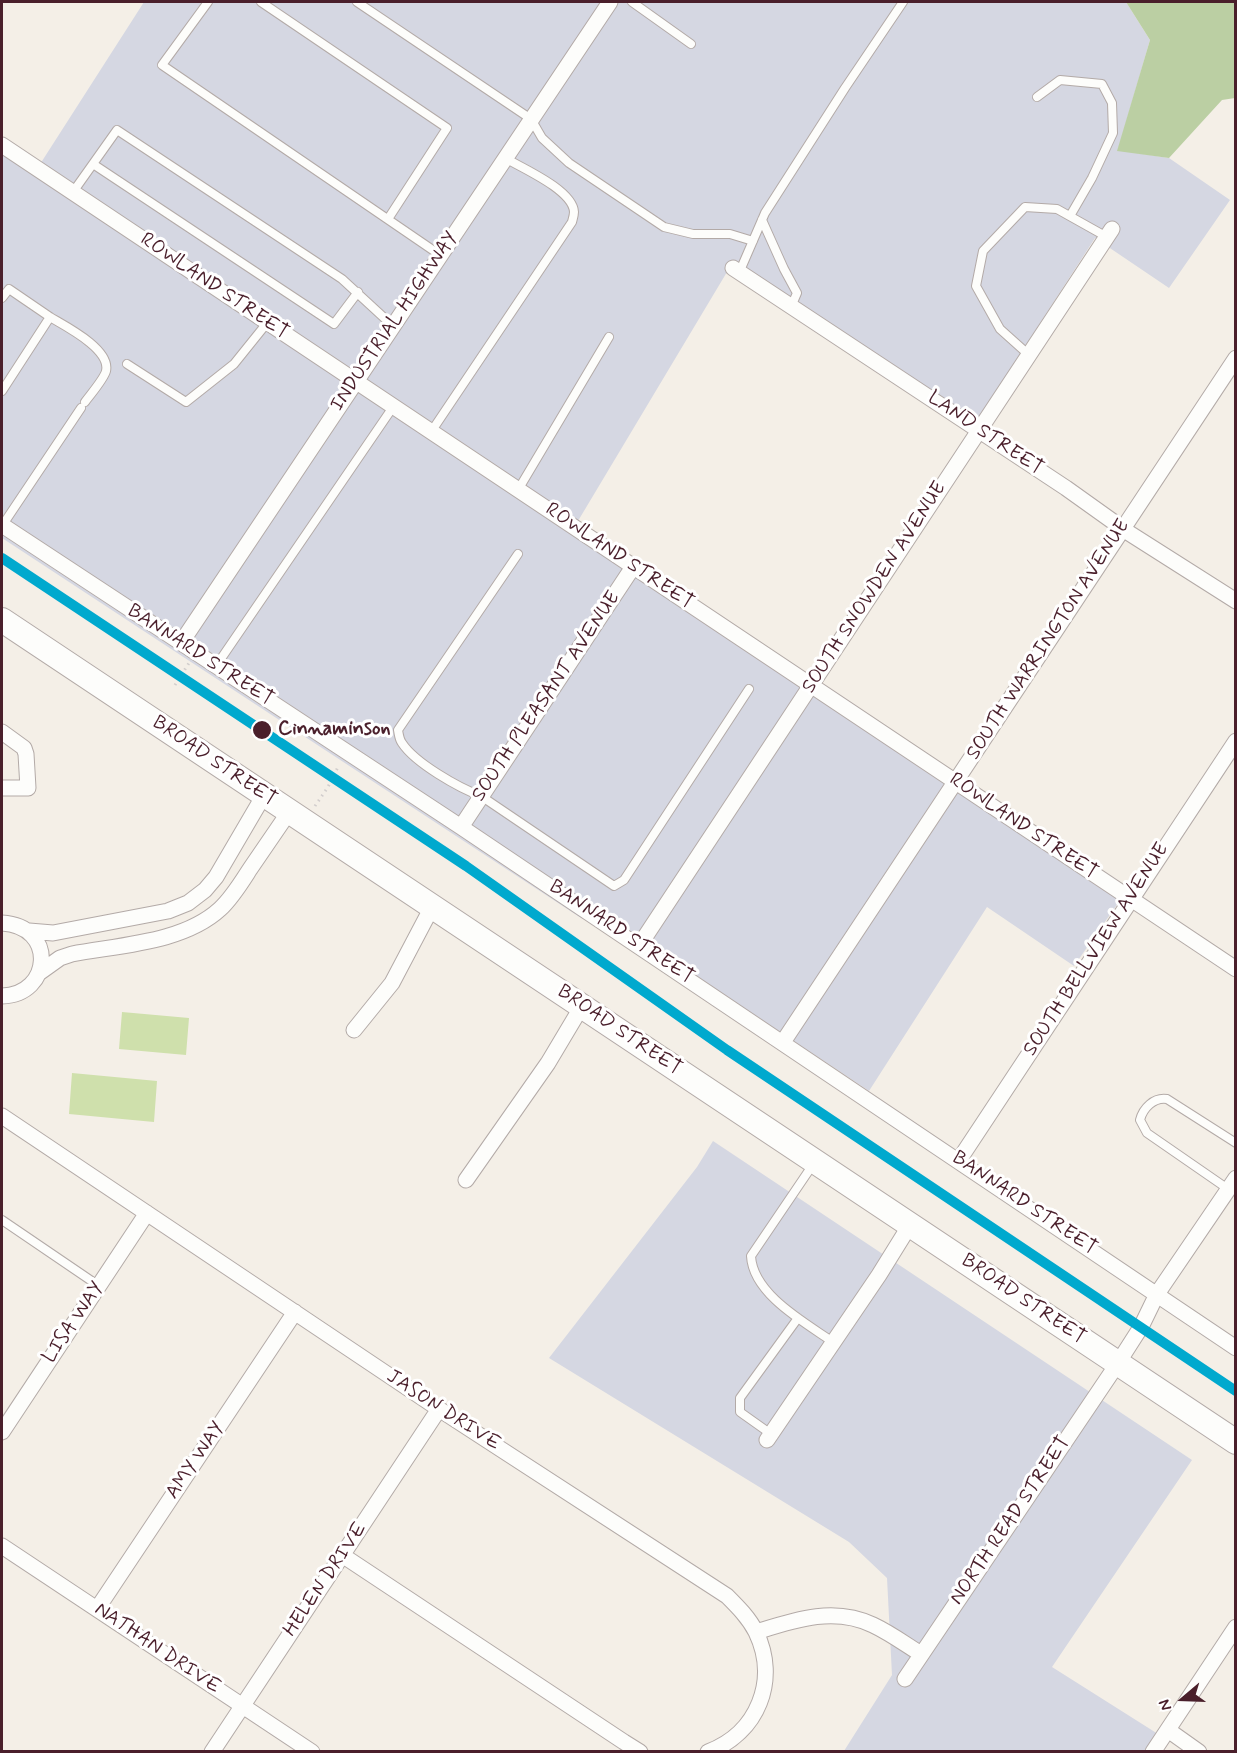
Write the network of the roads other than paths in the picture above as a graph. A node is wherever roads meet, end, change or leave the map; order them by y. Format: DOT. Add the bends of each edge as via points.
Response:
graph roads {
  1 [pos="208,2"];
  2 [pos="261,2"];
  3 [pos="357,2"];
  4 [pos="610,2"];
  5 [pos="632,2"];
  6 [pos="903,2"];
  7 [pos="691,44"];
  8 [pos="1037,97"];
  9 [pos="531,119"];
  10 [pos="2,145"];
  11 [pos="505,158"];
  12 [pos="93,164"];
  13 [pos="73,192"];
  14 [pos="1070,216"];
  15 [pos="388,219"];
  16 [pos="762,220"];
  17 [pos="1109,233"];
  18 [pos="753,241"];
  19 [pos="440,255"];
  20 [pos="736,270"];
  21 [pos="358,292"];
  22 [pos="2,298"];
  23 [pos="791,307"];
  24 [pos="50,317"];
  25 [pos="267,323"];
  26 [pos="393,326"];
  27 [pos="609,337"];
  28 [pos="1029,355"];
  29 [pos="1236,358"];
  30 [pos="127,364"];
  31 [pos="356,381"];
  32 [pos="2,391"];
  33 [pos="393,407"];
  34 [pos="979,431"];
  35 [pos="431,432"];
  36 [pos="518,490"];
  37 [pos="2,526"];
  38 [pos="1123,528"];
  39 [pos="518,554"];
  40 [pos="633,567"];
  41 [pos="1236,602"];
  42 [pos="2,620"];
  43 [pos="181,643"];
  44 [pos="216,666"];
  45 [pos="810,686"];
  46 [pos="749,689"];
  47 [pos="2,732"];
  48 [pos="1236,741"];
  49 [pos="955,782"];
  50 [pos="2,788"];
  51 [pos="264,795"];
  52 [pos="481,796"];
  53 [pos="289,812"];
  54 [pos="461,826"];
  55 [pos="202,893"];
  56 [pos="1131,899"];
  57 [pos="432,907"];
  58 [pos="215,913"];
  59 [pos="2,923"];
  60 [pos="29,931"];
  61 [pos="639,946"];
  62 [pos="1236,969"];
  63 [pos="39,973"];
  64 [pos="2,997"];
  65 [pos="582,1006"];
  66 [pos="354,1030"];
  67 [pos="783,1042"];
  68 [pos="2,1116"];
  69 [pos="1236,1143"];
  70 [pos="959,1160"];
  71 [pos="814,1161"];
  72 [pos="466,1180"];
  73 [pos="1232,1184"];
  74 [pos="147,1213"];
  75 [pos="2,1220"];
  76 [pos="910,1225"];
  77 [pos="99,1286"];
  78 [pos="1157,1294"];
  79 [pos="295,1312"];
  80 [pos="798,1318"];
  81 [pos="833,1342"];
  82 [pos="1236,1348"];
  83 [pos="1118,1364"];
  84 [pos="439,1409"];
  85 [pos="2,1432"];
  86 [pos="769,1437"];
  87 [pos="1236,1442"];
  88 [pos="2,1546"];
  89 [pos="342,1555"];
  90 [pos="97,1609"];
  91 [pos="1236,1627"];
  92 [pos="756,1632"];
  93 [pos="921,1654"];
  94 [pos="905,1679"];
  95 [pos="242,1706"];
  96 [pos="1168,1730"];
  97 [pos="212,1752"];
  98 [pos="312,1752"];
  99 [pos="640,1752"];
  100 [pos="708,1752"];
  101 [pos="1153,1752"];
  102 [pos="1199,1752"];
  1 -- 15 [label="lane" via="162,65"];
  2 -- 15 [label="lane" via="447,128"];
  3 -- 9 [label="lane"];
  4 -- 9 [label="street, INDUSTRIAL HIGHWAY"];
  5 -- 7 [label="lane"];
  6 -- 16 [label="lane"];
  8 -- 14 [label="lane" via="1060,80 1102,84 1112,103 1113,133"];
  9 -- 11 [label="street, INDUSTRIAL HIGHWAY"];
  9 -- 18 [label="lane" via="542,138 569,163 664,226 693,234 730,234"];
  10 -- 13 [label="street, ROWLAND STREET"];
  11 -- 19 [label="street, INDUSTRIAL HIGHWAY"];
  11 -- 35 [label="lane" via="560,190 570,201 572,222"];
  12 -- 13 [label="lane"];
  12 -- 21 [label="lane" via="334,324"];
  12 -- 21 [label="lane" via="117,130"];
  13 -- 25 [label="street, ROWLAND STREET"];
  14 -- 17 [label="lane"];
  14 -- 28 [label="lane" via="1057,209 1024,207 983,251 976,286 1000,329"];
  15 -- 19 [label="lane"];
  16 -- 18 [label="lane"];
  16 -- 23 [label="lane" via="797,293"];
  17 -- 28 [label="street, SOUTH SNOWDEN AVENUE"];
  18 -- 20 [label="lane"];
  19 -- 26 [label="street, INDUSTRIAL HIGHWAY"];
  20 -- 23 [label="street, LAND STREET"];
  21 -- 26 [label="lane"];
  22 -- 24 [label="lane" via="9,289"];
  23 -- 34 [label="street, LAND STREET"];
  24 -- 32 [label="lane"];
  24 -- 37 [label="lane" via="99,350 106,371"];
  25 -- 30 [label="lane" via="234,364 186,402"];
  25 -- 31 [label="street, ROWLAND STREET"];
  26 -- 31 [label="street, INDUSTRIAL HIGHWAY"];
  27 -- 36 [label="lane"];
  28 -- 34 [label="street, SOUTH SNOWDEN AVENUE"];
  29 -- 38 [label="street, SOUTH WARRINGTON AVENUE"];
  31 -- 33 [label="street, ROWLAND STREET"];
  31 -- 43 [label="street, INDUSTRIAL HIGHWAY"];
  33 -- 35 [label="street, ROWLAND STREET"];
  33 -- 44 [label="lane"];
  34 -- 38 [label="street, LAND STREET"];
  34 -- 45 [label="street, SOUTH SNOWDEN AVENUE"];
  35 -- 36 [label="street, ROWLAND STREET"];
  36 -- 40 [label="street, ROWLAND STREET"];
  37 -- 43 [label="street, BANNARD STREET"];
  38 -- 41 [label="street, LAND STREET"];
  38 -- 49 [label="street, SOUTH WARRINGTON AVENUE"];
  39 -- 52 [label="lane" via="398,730 409,753 461,789"];
  40 -- 45 [label="street, ROWLAND STREET"];
  40 -- 52 [label="street, SOUTH PLEASANT AVENUE"];
  42 -- 51 [label="main road, BROAD STREET"];
  43 -- 44 [label="street, BANNARD STREET"];
  44 -- 54 [label="street, BANNARD STREET"];
  45 -- 49 [label="street, ROWLAND STREET"];
  45 -- 61 [label="street, SOUTH SNOWDEN AVENUE"];
  46 -- 52 [label="lane" via="624,880 614,886"];
  47 -- 50 [label="street" via="24,748 28,788"];
  48 -- 56 [label="street, SOUTH BELLVIEW AVENUE"];
  49 -- 56 [label="street, ROWLAND STREET"];
  49 -- 67 [label="street, SOUTH WARRINGTON AVENUE"];
  51 -- 53 [label="main road, BROAD STREET"];
  51 -- 55 [label="street" via="216,877"];
  52 -- 54 [label="street, SOUTH PLEASANT AVENUE"];
  53 -- 57 [label="main road, BROAD STREET"];
  53 -- 58 [label="street" via="233,895"];
  54 -- 61 [label="street, BANNARD STREET"];
  55 -- 58 [label="street"];
  55 -- 60 [label="street" via="168,911 52,933"];
  56 -- 62 [label="street, ROWLAND STREET"];
  56 -- 70 [label="street, SOUTH BELLVIEW AVENUE"];
  57 -- 65 [label="main road, BROAD STREET"];
  57 -- 66 [label="street" via="392,982"];
  58 -- 63 [label="street" via="184,932 72,954"];
  59 -- 60 [label="street"];
  60 -- 63 [label="street" via="39,947"];
  61 -- 67 [label="street, BANNARD STREET"];
  63 -- 64 [label="street" via="30,987"];
  65 -- 71 [label="main road, BROAD STREET"];
  65 -- 72 [label="street" via="548,1063"];
  67 -- 70 [label="street, BANNARD STREET"];
  68 -- 74 [label="street, JASON DRIVE"];
  69 -- 73 [label="lane" via="1167,1099 1154,1101 1140,1120 1147,1133"];
  70 -- 78 [label="street, BANNARD STREET"];
  71 -- 76 [label="main road, BROAD STREET"];
  71 -- 80 [label="lane" via="751,1256 759,1282"];
  73 -- 78 [label="street, NORTH READ STREET"];
  74 -- 77 [label="street, LISA WAY"];
  74 -- 79 [label="street, JASON DRIVE"];
  75 -- 77 [label="lane"];
  76 -- 81 [label="street"];
  76 -- 83 [label="main road, BROAD STREET"];
  77 -- 85 [label="street, LISA WAY"];
  78 -- 82 [label="street, BANNARD STREET"];
  78 -- 83 [label="street, NORTH READ STREET"];
  79 -- 84 [label="street, JASON DRIVE"];
  79 -- 90 [label="street, AMY WAY"];
  80 -- 81 [label="lane"];
  80 -- 86 [label="lane" via="740,1398 740,1412"];
  81 -- 86 [label="street"];
  83 -- 87 [label="main road, BROAD STREET"];
  83 -- 93 [label="street, NORTH READ STREET"];
  84 -- 89 [label="street, HELEN DRIVE"];
  84 -- 92 [label="street, JASON DRIVE" via="727,1596"];
  88 -- 90 [label="street, NATHAN DRIVE"];
  89 -- 95 [label="street, HELEN DRIVE"];
  89 -- 99 [label="street"];
  90 -- 95 [label="street, NATHAN DRIVE"];
  91 -- 96 [label="street"];
  92 -- 93 [label="street" via="801,1618 829,1616 872,1624"];
  92 -- 100 [label="street, JASON DRIVE" via="764,1655 765,1676 757,1710 739,1733"];
  93 -- 94 [label="street, NORTH READ STREET"];
  95 -- 97 [label="street, HELEN DRIVE"];
  95 -- 98 [label="street, NATHAN DRIVE"];
  96 -- 101 [label="street"];
  96 -- 102 [label="street"];
}
